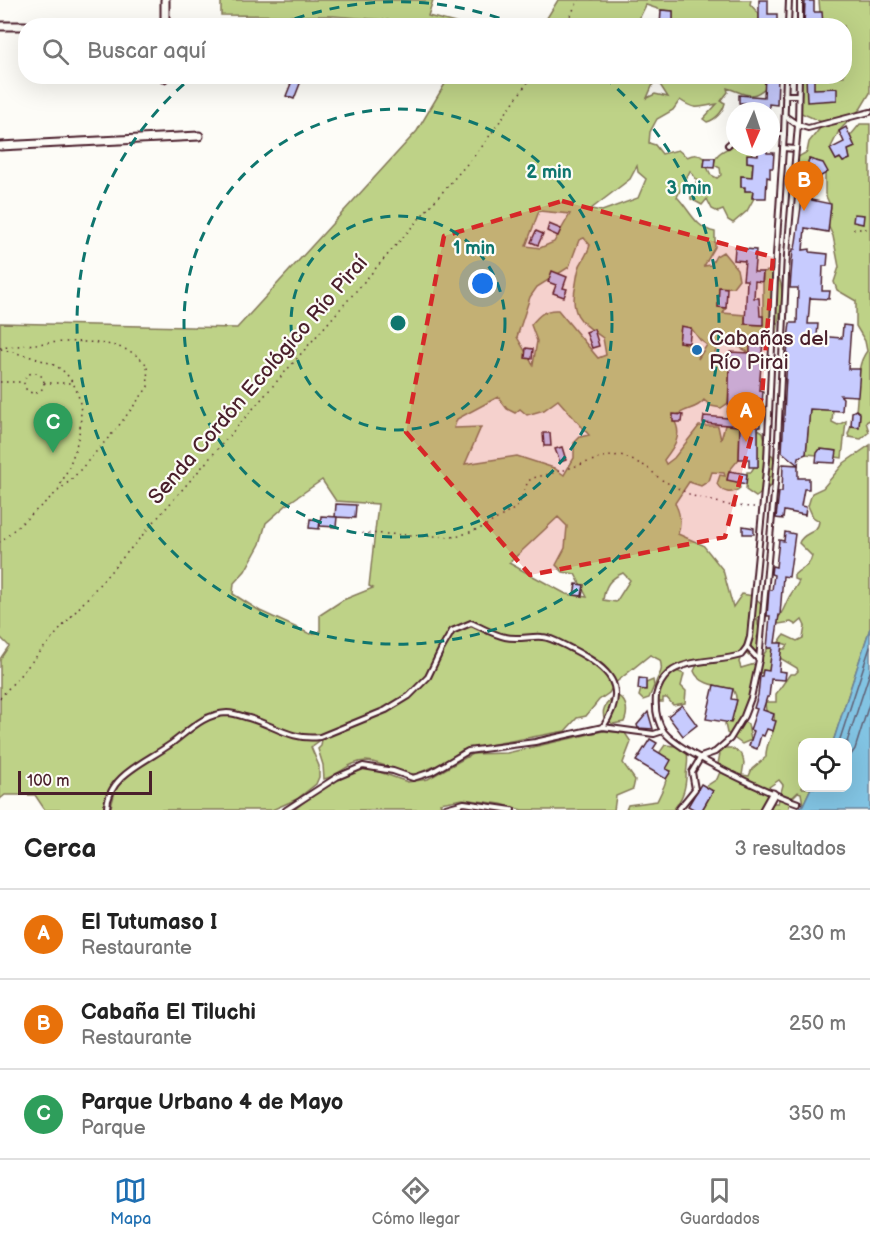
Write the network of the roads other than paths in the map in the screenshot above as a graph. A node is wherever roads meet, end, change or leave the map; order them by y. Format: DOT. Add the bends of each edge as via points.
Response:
graph roads {
  1 [pos="165,0"];
  2 [pos="789,0"];
  3 [pos="800,0"];
  4 [pos="165,18"];
  5 [pos="788,18"];
  6 [pos="800,18"];
  7 [pos="0,26"];
  8 [pos="18,26"];
  9 [pos="786,84"];
  10 [pos="799,84"];
  11 [pos="785,95"];
  12 [pos="798,95"];
  13 [pos="870,112"];
  14 [pos="785,116"];
  15 [pos="798,125"];
  16 [pos="780,134"];
  17 [pos="784,134"];
  18 [pos="199,136"];
  19 [pos="0,146"];
  20 [pos="783,148"];
  21 [pos="796,148"];
  22 [pos="776,270"];
  23 [pos="786,271"];
  24 [pos="770,395"];
  25 [pos="780,396"];
  26 [pos="755,592"];
  27 [pos="766,592"];
  28 [pos="747,647"];
  29 [pos="759,660"];
  30 [pos="603,727"];
  31 [pos="663,731"];
  32 [pos="701,757"];
  33 [pos="773,794"];
  34 [pos="798,803"];
  35 [pos="107,810"];
  36 [pos="287,810"];
  37 [pos="438,810"];
  38 [pos="512,810"];
  39 [pos="678,810"];
  40 [pos="764,810"];
  1 -- 4 [label="street"];
  2 -- 5 [label="lane"];
  3 -- 6 [label="lane"];
  7 -- 8 [label="street"];
  9 -- 11 [label="lane"];
  10 -- 12 [label="lane"];
  11 -- 12 [label="lane"];
  11 -- 14 [label="lane"];
  12 -- 15 [label="lane"];
  13 -- 15 [label="lane" via="814,127"];
  14 -- 15 [label="lane"];
  14 -- 17 [label="lane"];
  15 -- 21 [label="lane"];
  16 -- 17 [label="lane"];
  17 -- 20 [label="lane"];
  18 -- 19 [label="street"];
  20 -- 21 [label="lane"];
  20 -- 22 [label="lane"];
  21 -- 23 [label="lane"];
  22 -- 23 [label="lane"];
  22 -- 24 [label="lane"];
  23 -- 25 [label="lane"];
  24 -- 25 [label="lane"];
  24 -- 26 [label="lane"];
  25 -- 27 [label="lane"];
  26 -- 27 [label="lane"];
  26 -- 28 [label="lane"];
  27 -- 29 [label="lane"];
  28 -- 29 [label="lane"];
  28 -- 31 [label="lane" via="741,655 670,671 657,691 655,706"];
  29 -- 32 [label="lane" via="751,698 739,724 721,748"];
  30 -- 31 [label="lane" via="654,734"];
  30 -- 35 [label="lane" via="612,713 614,691 611,676 605,670 543,636 503,637 471,622 452,632 428,677 409,696 386,710 310,738 293,737 261,721 229,712 211,716 130,769 110,792"];
  30 -- 36 [label="lane" via="468,751 413,778 371,766 355,768"];
  31 -- 32 [label="lane"];
  32 -- 33 [label="lane"];
  32 -- 39 [label="lane" via="692,772 695,789"];
  33 -- 34 [label="lane"];
  33 -- 40 [label="street"];
  37 -- 38 [label="lane" via="464,803"];
}
